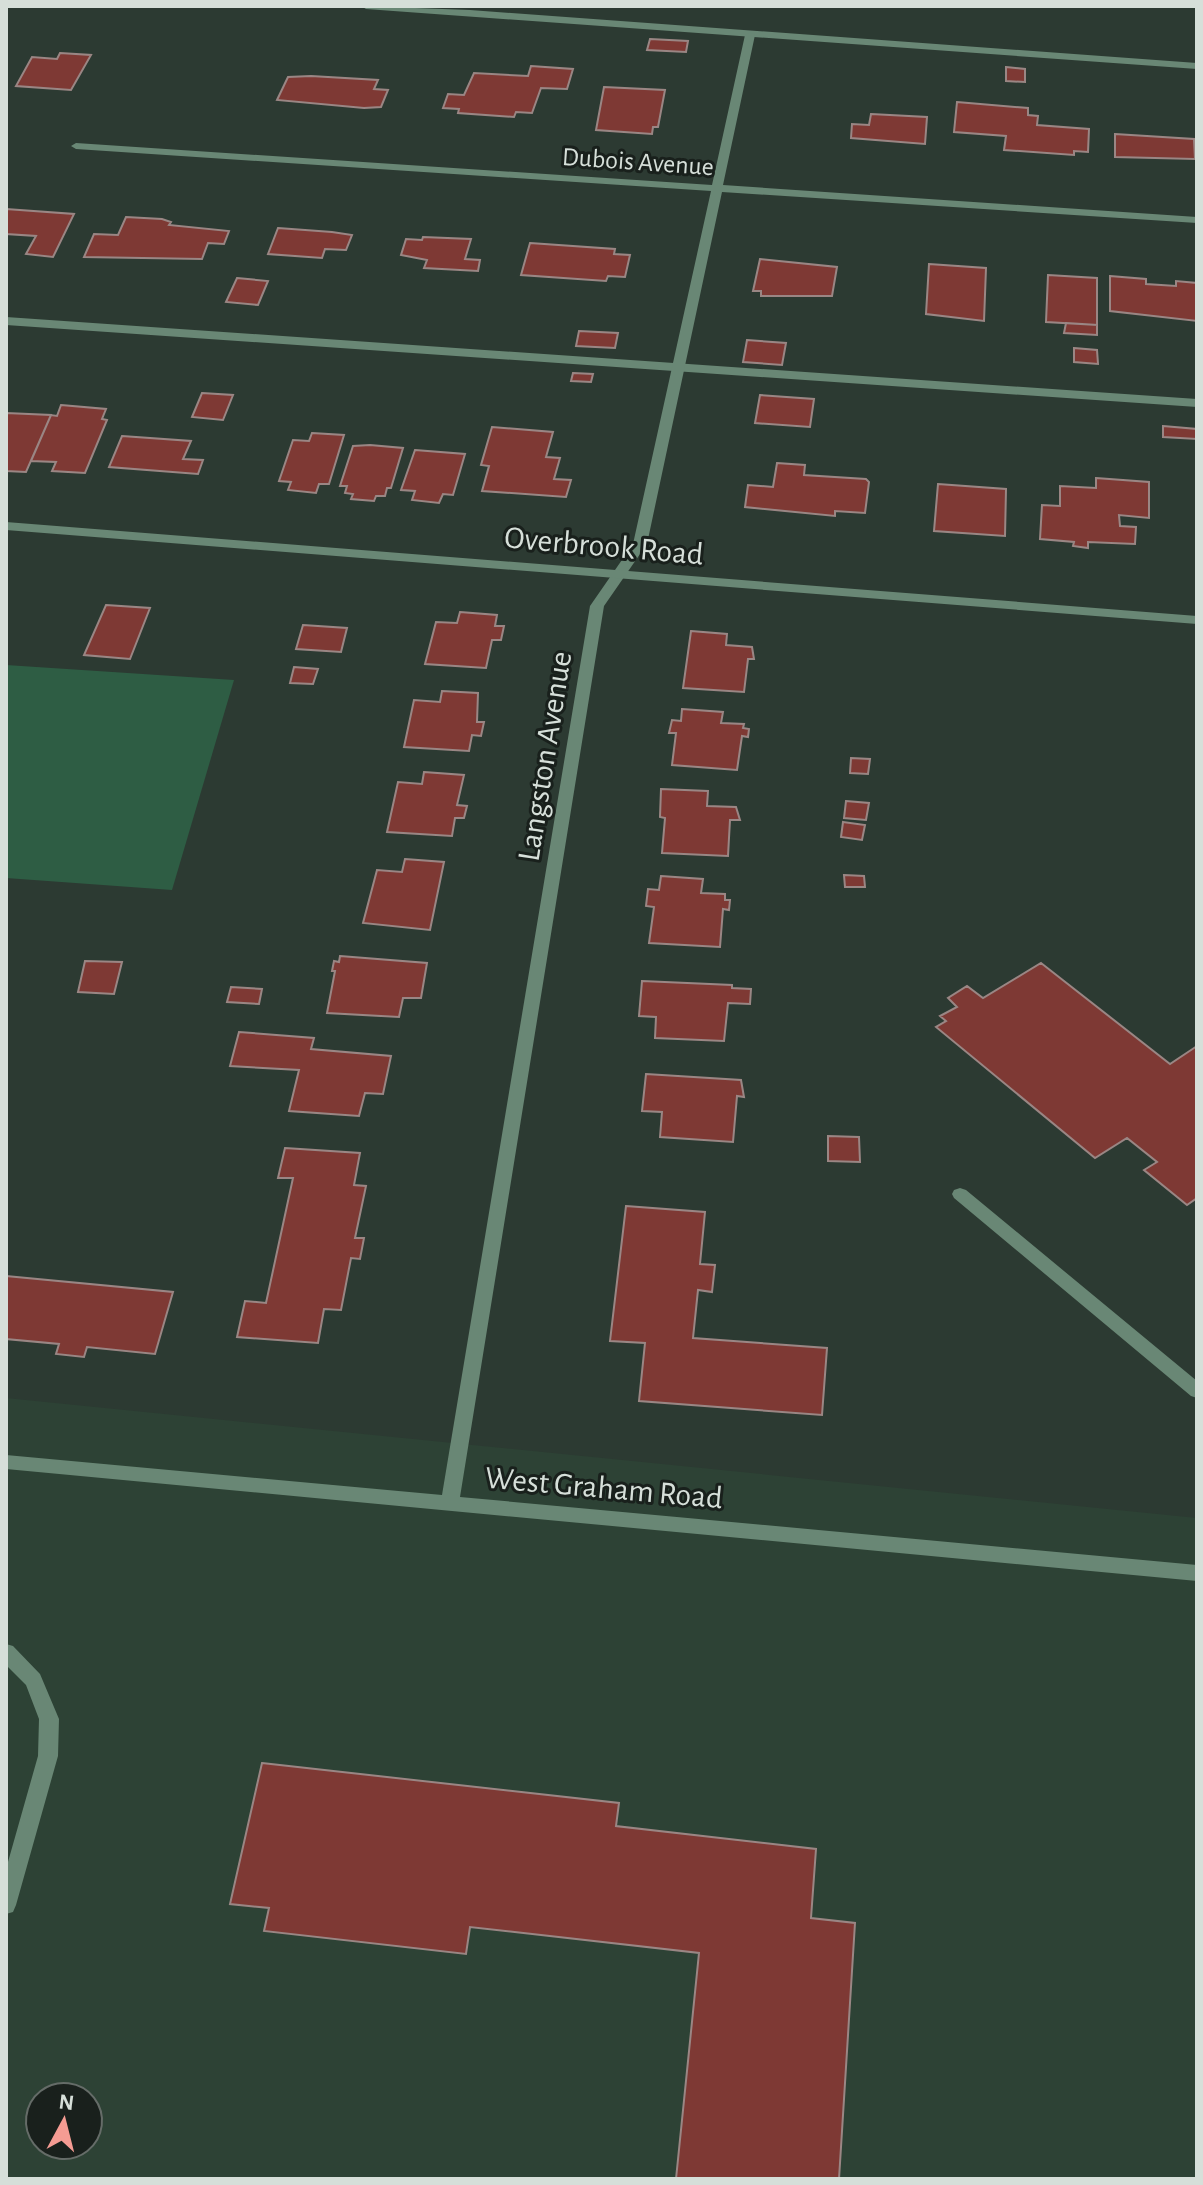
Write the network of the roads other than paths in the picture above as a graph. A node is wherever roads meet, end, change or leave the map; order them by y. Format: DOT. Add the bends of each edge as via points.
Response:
graph roads {
  1 [pos="366,6"];
  2 [pos="750,35"];
  3 [pos="1197,66"];
  4 [pos="76,146"];
  5 [pos="716,188"];
  6 [pos="1197,220"];
  7 [pos="6,321"];
  8 [pos="678,366"];
  9 [pos="1197,403"];
  10 [pos="6,526"];
  11 [pos="620,574"];
  12 [pos="1197,620"];
  13 [pos="960,1194"];
  14 [pos="1197,1391"];
  15 [pos="6,1462"];
  16 [pos="450,1503"];
  17 [pos="1197,1573"];
  18 [pos="6,1652"];
  19 [pos="6,1905"];
  1 -- 2 [label="street" via="651,23"];
  2 -- 3 [label="street"];
  2 -- 5 [label="street, Langston Avenue"];
  4 -- 5 [label="street, Dubois Avenue"];
  5 -- 6 [label="street, Dubois Avenue"];
  5 -- 8 [label="street, Langston Avenue"];
  7 -- 8 [label="street"];
  8 -- 9 [label="street"];
  8 -- 11 [label="street, Langston Avenue" via="640,544"];
  10 -- 11 [label="street, Overbrook Road"];
  11 -- 12 [label="street, Overbrook Road"];
  11 -- 16 [label="street, Langston Avenue" via="597,606"];
  13 -- 14 [label="street"];
  15 -- 16 [label="street, West Graham Road"];
  16 -- 17 [label="street, West Graham Road"];
  18 -- 19 [label="street" via="33,1680 49,1719 48,1756"];
}
